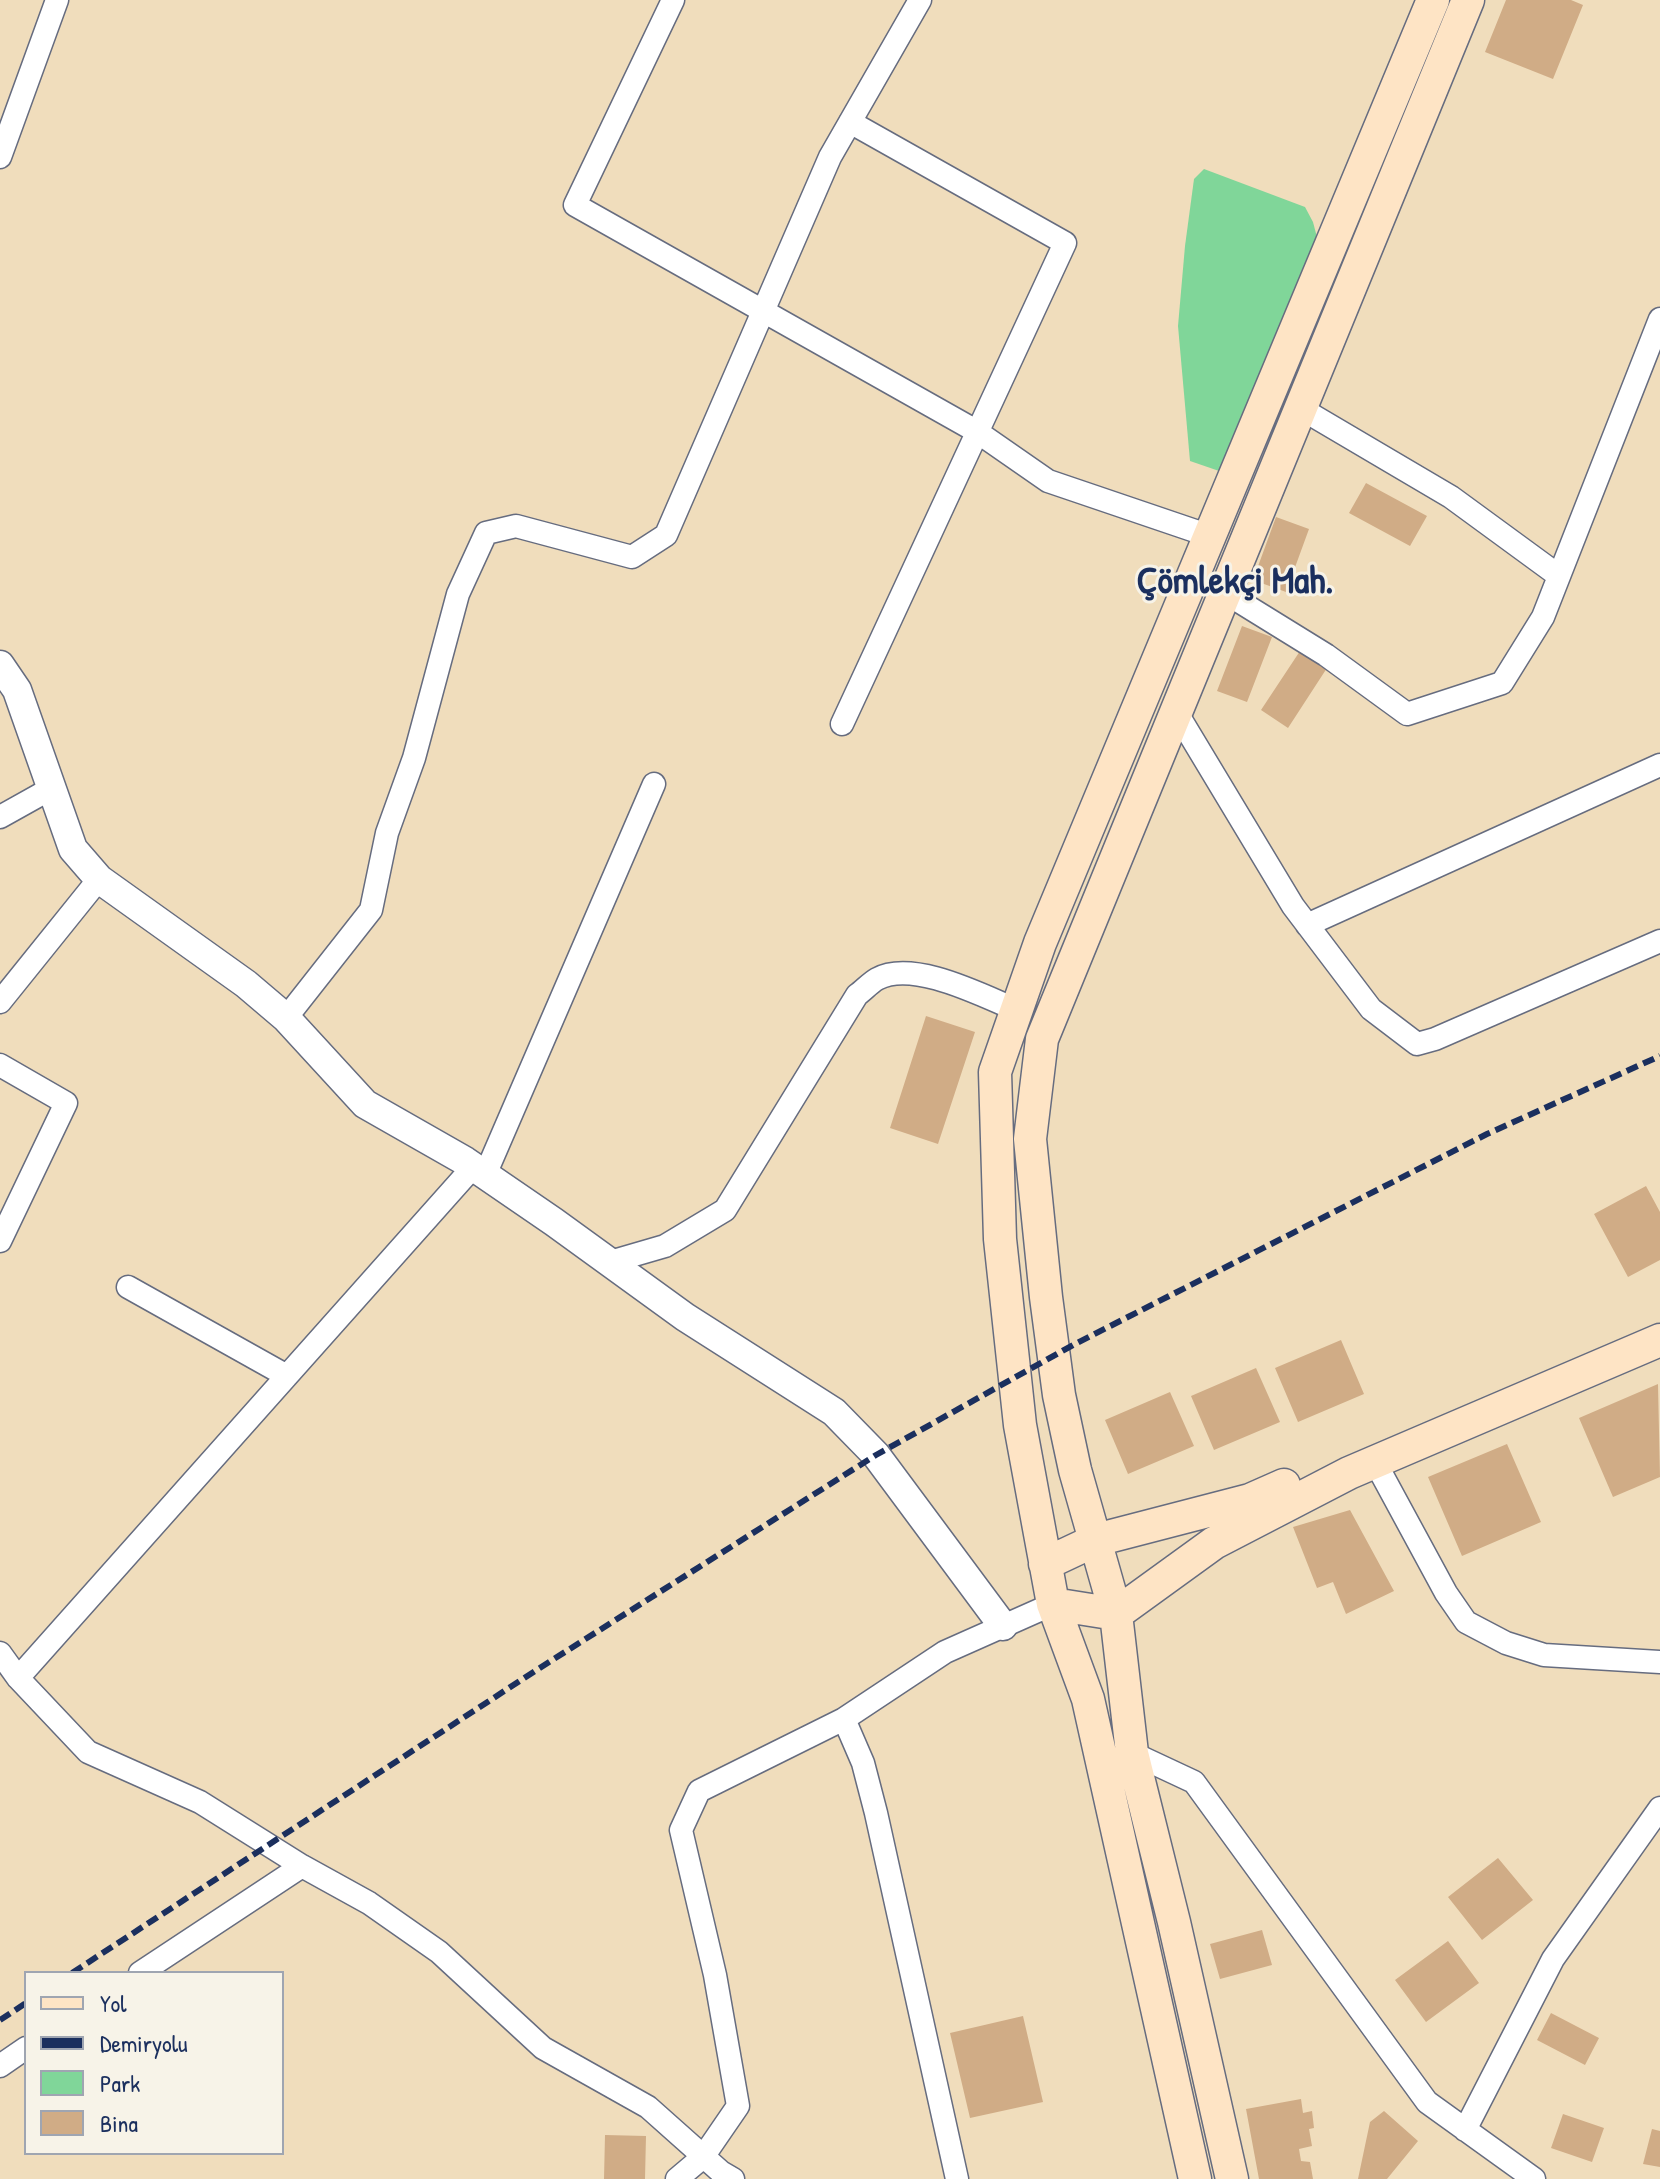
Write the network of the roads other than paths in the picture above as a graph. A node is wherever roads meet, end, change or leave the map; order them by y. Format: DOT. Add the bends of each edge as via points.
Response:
graph roads {
  1 [pos="57,0"];
  2 [pos="673,0"];
  3 [pos="920,0"];
  4 [pos="1433,0"];
  5 [pos="1468,0"];
  6 [pos="850,122"];
  7 [pos="0,157"];
  8 [pos="763,312"];
  9 [pos="1660,319"];
  10 [pos="1300,408"];
  11 [pos="976,431"];
  12 [pos="1210,536"];
  13 [pos="1559,576"];
  14 [pos="1224,592"];
  15 [pos="0,665"];
  16 [pos="1175,710"];
  17 [pos="842,724"];
  18 [pos="1660,765"];
  19 [pos="654,784"];
  20 [pos="52,788"];
  21 [pos="0,817"];
  22 [pos="99,879"];
  23 [pos="1307,925"];
  24 [pos="1660,941"];
  25 [pos="0,1002"];
  26 [pos="1017,1010"];
  27 [pos="286,1018"];
  28 [pos="0,1065"];
  29 [pos="479,1171"];
  30 [pos="0,1241"];
  31 [pos="610,1262"];
  32 [pos="128,1287"];
  33 [pos="1660,1320"];
  34 [pos="1660,1340"];
  35 [pos="287,1376"];
  36 [pos="1375,1462"];
  37 [pos="1096,1540"];
  38 [pos="1045,1564"];
  39 [pos="1053,1604"];
  40 [pos="1116,1614"];
  41 [pos="1003,1626"];
  42 [pos="0,1653"];
  43 [pos="1660,1662"];
  44 [pos="18,1678"];
  45 [pos="844,1719"];
  46 [pos="1132,1753"];
  47 [pos="1660,1808"];
  48 [pos="302,1866"];
  49 [pos="143,1971"];
  50 [pos="24,2049"];
  51 [pos="0,2066"];
  52 [pos="1465,2130"];
  53 [pos="703,2157"];
  54 [pos="677,2179"];
  55 [pos="733,2179"];
  56 [pos="957,2179"];
  57 [pos="1195,2179"];
  58 [pos="1232,2179"];
  59 [pos="1534,2179"];
  1 -- 7 [label="street"];
  2 -- 8 [label="street" via="575,205"];
  3 -- 6 [label="street"];
  4 -- 12 [label="main road"];
  5 -- 10 [label="main road"];
  6 -- 8 [label="street"];
  6 -- 11 [label="street" via="1065,243"];
  8 -- 11 [label="street"];
  8 -- 27 [label="street" via="666,535 632,557 516,526 486,533 458,594 414,758 387,833 371,910"];
  9 -- 13 [label="street"];
  10 -- 13 [label="street" via="1451,497"];
  10 -- 14 [label="main road"];
  11 -- 12 [label="street" via="1048,481"];
  11 -- 17 [label="street"];
  12 -- 26 [label="main road"];
  13 -- 14 [label="street" via="1543,617 1502,683 1407,714 1326,655"];
  14 -- 16 [label="main road"];
  15 -- 20 [label="street" via="17,690"];
  16 -- 23 [label="street"];
  16 -- 37 [label="main road" via="1042,1039 1030,1139 1059,1395"];
  18 -- 23 [label="street"];
  19 -- 29 [label="street"];
  20 -- 21 [label="street"];
  20 -- 22 [label="street" via="73,849"];
  22 -- 25 [label="street"];
  22 -- 27 [label="street"];
  23 -- 24 [label="street" via="1371,1009 1417,1044"];
  26 -- 31 [label="street" via="947,980 909,974 879,977 857,995 725,1210 665,1246"];
  26 -- 38 [label="main road" via="995,1072 1000,1239 1020,1425"];
  27 -- 29 [label="street" via="365,1104"];
  28 -- 30 [label="street" via="66,1103"];
  29 -- 31 [label="street"];
  29 -- 35 [label="street"];
  31 -- 41 [label="street" via="834,1412 876,1455"];
  32 -- 35 [label="street"];
  33 -- 37 [label="main road" via="1250,1500"];
  34 -- 36 [label="main road"];
  35 -- 44 [label="street"];
  36 -- 40 [label="main road" via="1214,1543"];
  36 -- 43 [label="street" via="1466,1622 1544,1655"];
  37 -- 38 [label="main road"];
  37 -- 40 [label="main road"];
  38 -- 39 [label="main road"];
  39 -- 40 [label="main road"];
  39 -- 41 [label="street"];
  39 -- 57 [label="main road" via="1088,1699"];
  40 -- 46 [label="main road"];
  41 -- 45 [label="street" via="945,1652"];
  42 -- 44 [label="street"];
  44 -- 48 [label="street" via="88,1752 200,1802"];
  45 -- 53 [label="street" via="699,1791 681,1830 738,2106"];
  45 -- 56 [label="street" via="876,1813"];
  46 -- 52 [label="street" via="1194,1782 1427,2102"];
  46 -- 58 [label="main road"];
  47 -- 52 [label="street" via="1553,1959"];
  48 -- 49 [label="street"];
  48 -- 53 [label="street" via="369,1903 439,1952 543,2048 648,2107"];
  50 -- 51 [label="street"];
  52 -- 59 [label="street"];
  53 -- 54 [label="street"];
  53 -- 55 [label="street"];
}
